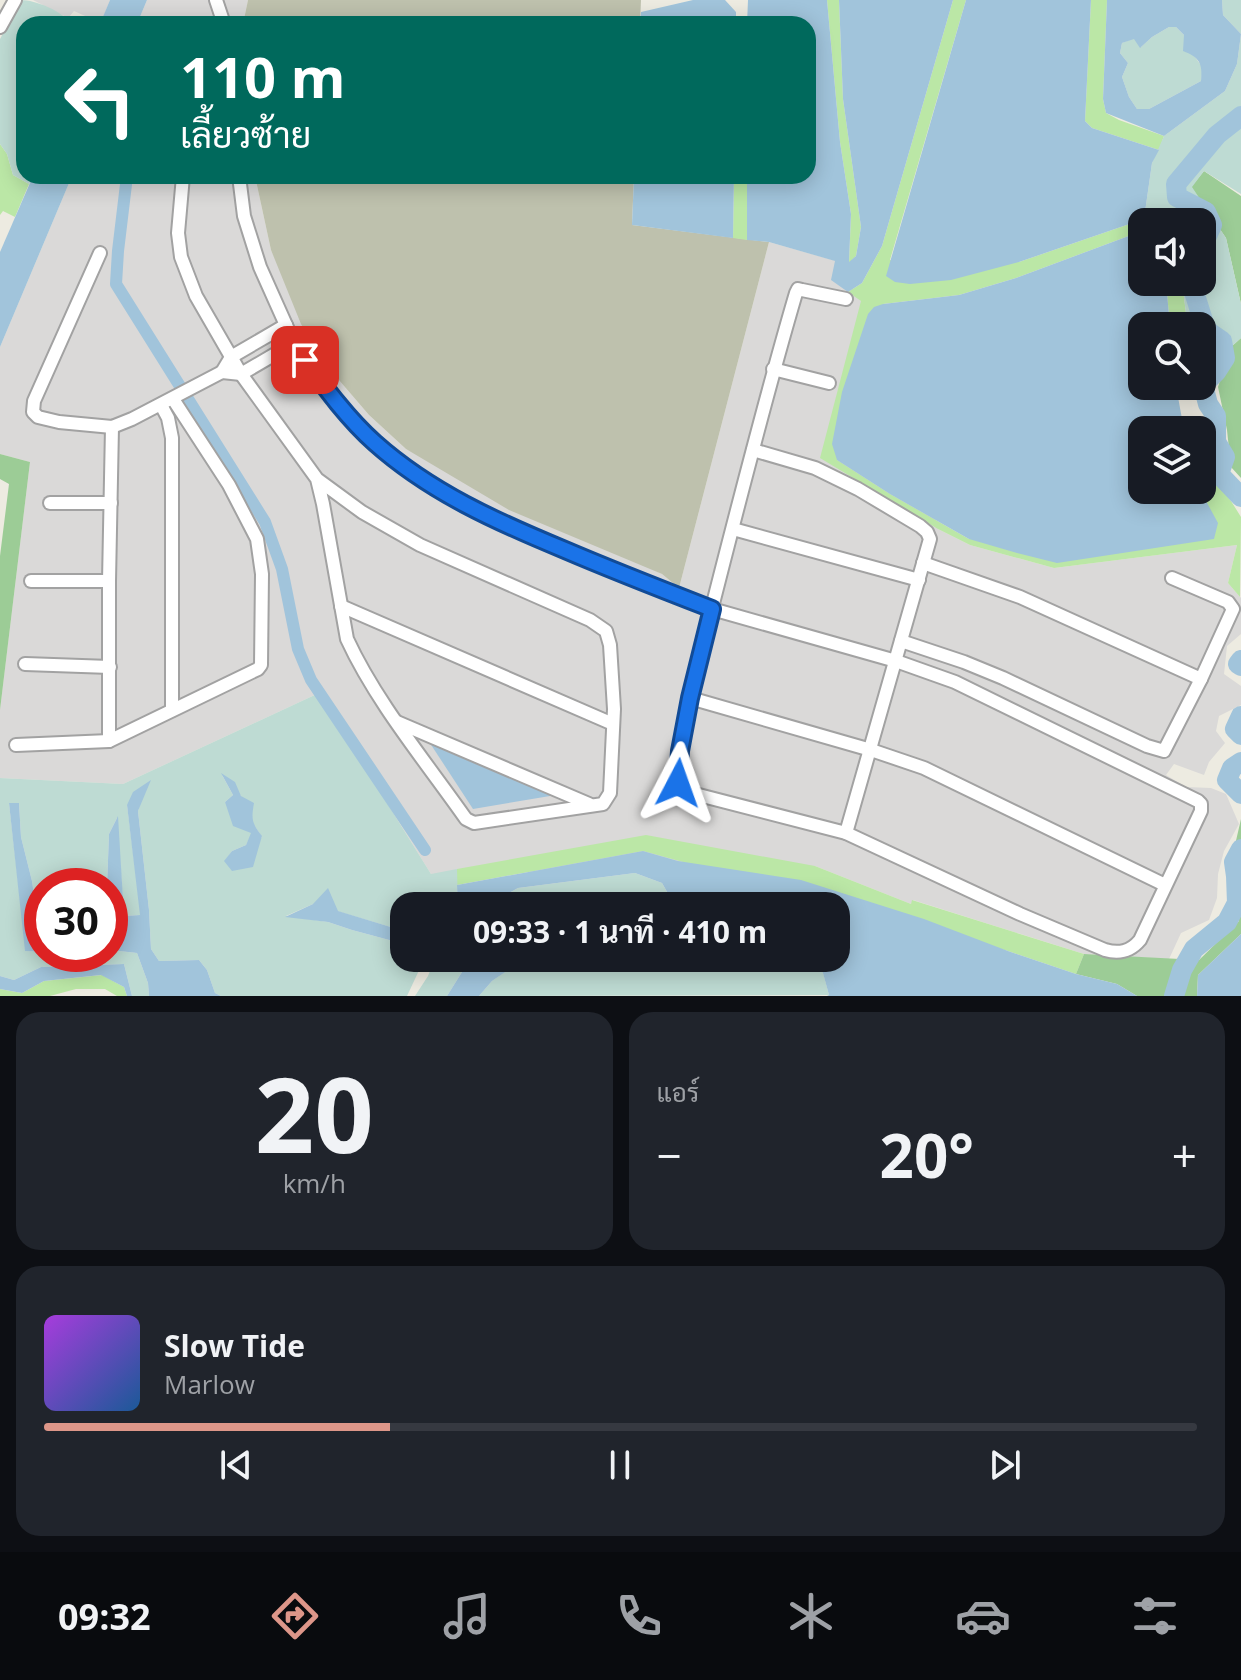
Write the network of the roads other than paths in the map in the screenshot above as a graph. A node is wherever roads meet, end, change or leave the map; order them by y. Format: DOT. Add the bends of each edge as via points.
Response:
graph roads {
  1 [pos="15,0"];
  2 [pos="0,27"];
  3 [pos="182,184"];
  4 [pos="240,184"];
  5 [pos="100,253"];
  6 [pos="846,299"];
  7 [pos="286,325"];
  8 [pos="294,343"];
  9 [pos="231,357"];
  10 [pos="773,369"];
  11 [pos="222,372"];
  12 [pos="241,374"];
  13 [pos="829,383"];
  14 [pos="169,401"];
  15 [pos="188,421"];
  16 [pos="112,427"];
  17 [pos="170,428"];
  18 [pos="753,450"];
  19 [pos="317,479"];
  20 [pos="50,503"];
  21 [pos="111,503"];
  22 [pos="323,504"];
  23 [pos="362,512"];
  24 [pos="733,529"];
  25 [pos="923,563"];
  26 [pos="1172,578"];
  27 [pos="919,580"];
  28 [pos="31,581"];
  29 [pos="109,581"];
  30 [pos="341,606"];
  31 [pos="712,609"];
  32 [pos="901,641"];
  33 [pos="896,661"];
  34 [pos="25,664"];
  35 [pos="110,667"];
  36 [pos="1201,679"];
  37 [pos="690,698"];
  38 [pos="172,710"];
  39 [pos="397,722"];
  40 [pos="613,724"];
  41 [pos="109,741"];
  42 [pos="16,745"];
  43 [pos="871,750"];
  44 [pos="592,806"];
  45 [pos="846,833"];
  46 [pos="1165,885"];
  1 -- 2 [label="street"];
  3 -- 9 [label="street" via="181,257 196,296"];
  4 -- 7 [label="street" via="260,267"];
  5 -- 16 [label="street" via="33,412 59,422"];
  6 -- 10 [label="street" via="798,289"];
  7 -- 8 [label="street"];
  7 -- 9 [label="street"];
  8 -- 12 [label="street"];
  8 -- 31 [label="street" via="333,399 414,475 518,531"];
  9 -- 11 [label="street"];
  9 -- 12 [label="street"];
  10 -- 13 [label="street"];
  10 -- 18 [label="street"];
  11 -- 12 [label="street"];
  11 -- 14 [label="street"];
  12 -- 19 [label="street"];
  14 -- 15 [label="street"];
  14 -- 16 [label="street"];
  14 -- 17 [label="street"];
  15 -- 17 [label="street"];
  15 -- 38 [label="street" via="257,539 262,660 258,669"];
  16 -- 21 [label="street"];
  17 -- 38 [label="street"];
  18 -- 24 [label="street"];
  18 -- 25 [label="street" via="815,468 920,526 930,539"];
  19 -- 22 [label="street"];
  19 -- 23 [label="street"];
  20 -- 21 [label="street"];
  21 -- 29 [label="street"];
  22 -- 23 [label="street"];
  22 -- 30 [label="street"];
  23 -- 40 [label="street" via="420,545 606,631"];
  24 -- 27 [label="street"];
  24 -- 31 [label="street"];
  25 -- 27 [label="street"];
  25 -- 36 [label="street" via="1020,597"];
  26 -- 36 [label="street" via="1233,609"];
  27 -- 32 [label="street"];
  28 -- 29 [label="street"];
  29 -- 35 [label="street"];
  30 -- 39 [label="street" via="356,658"];
  30 -- 40 [label="street"];
  31 -- 33 [label="street"];
  31 -- 37 [label="street"];
  32 -- 33 [label="street"];
  32 -- 36 [label="street" via="964,662 1161,751"];
  33 -- 43 [label="street"];
  33 -- 46 [label="street" via="955,682 1198,801 1201,811"];
  34 -- 35 [label="street"];
  35 -- 41 [label="street"];
  37 -- 43 [label="street"];
  37 -- 45 [label="street" via="680,751 680,787"];
  38 -- 41 [label="street"];
  39 -- 44 [label="street"];
  39 -- 44 [label="street" via="469,822"];
  40 -- 44 [label="street" via="610,793 603,804"];
  41 -- 42 [label="street"];
  43 -- 45 [label="street"];
  43 -- 46 [label="street" via="946,778"];
  45 -- 46 [label="street" via="1115,953 1140,940"];
}
